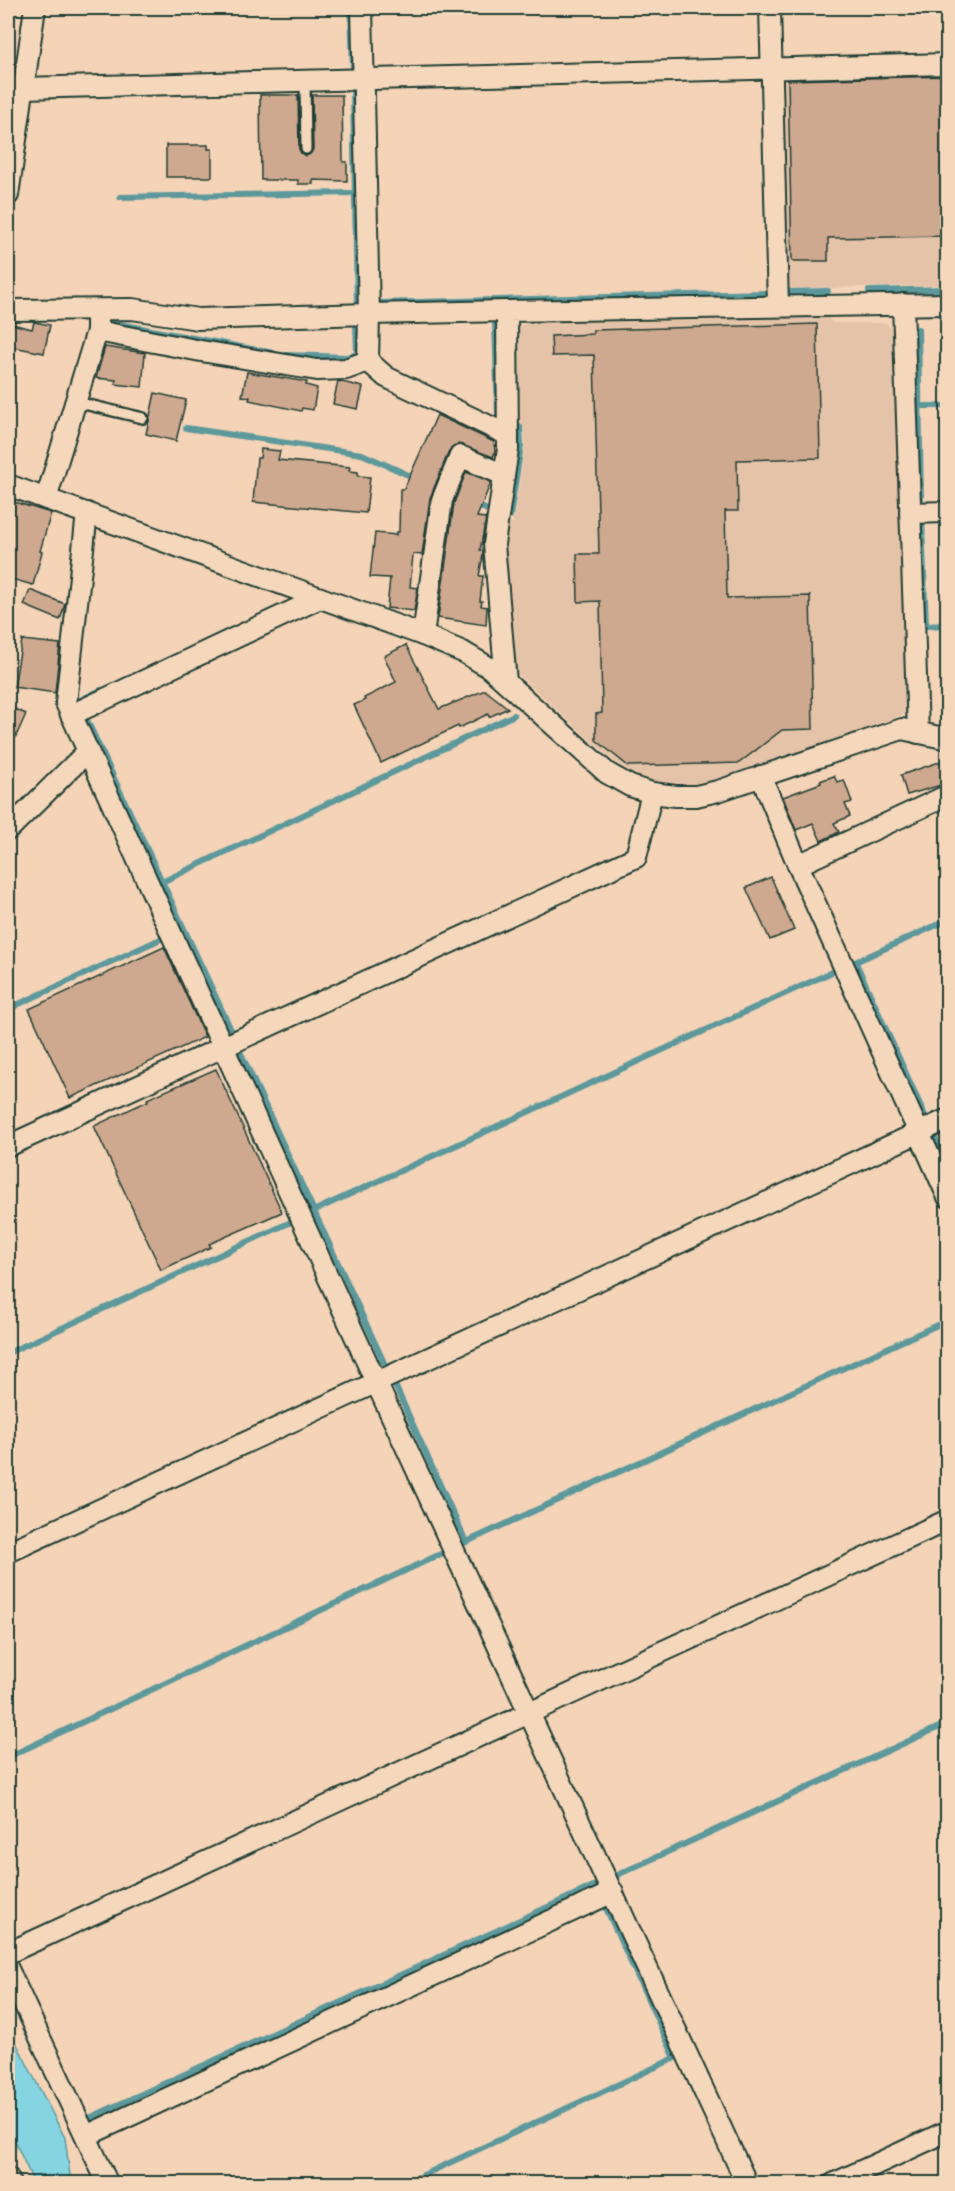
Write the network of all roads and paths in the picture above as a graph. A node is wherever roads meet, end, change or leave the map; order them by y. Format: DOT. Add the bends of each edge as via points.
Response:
graph roads {
  1 [pos="36,8"];
  2 [pos="362,8"];
  3 [pos="770,8"];
  4 [pos="948,64"];
  5 [pos="772,69"];
  6 [pos="363,80"];
  7 [pos="305,81"];
  8 [pos="23,88"];
  9 [pos="306,149"];
  10 [pos="8,195"];
  11 [pos="903,304"];
  12 [pos="948,304"];
  13 [pos="778,306"];
  14 [pos="97,309"];
  15 [pos="8,310"];
  16 [pos="507,311"];
  17 [pos="369,314"];
  18 [pos="98,331"];
  19 [pos="368,361"];
  20 [pos="76,402"];
  21 [pos="143,418"];
  22 [pos="508,435"];
  23 [pos="504,475"];
  24 [pos="8,485"];
  25 [pos="46,499"];
  26 [pos="948,512"];
  27 [pos="87,513"];
  28 [pos="910,513"];
  29 [pos="320,598"];
  30 [pos="423,635"];
  31 [pos="506,682"];
  32 [pos="71,715"];
  33 [pos="918,733"];
  34 [pos="948,740"];
  35 [pos="87,752"];
  36 [pos="761,776"];
  37 [pos="652,793"];
  38 [pos="948,795"];
  39 [pos="8,830"];
  40 [pos="798,865"];
  41 [pos="224,1047"];
  42 [pos="948,1119"];
  43 [pos="918,1133"];
  44 [pos="8,1146"];
  45 [pos="948,1197"];
  46 [pos="376,1382"];
  47 [pos="948,1520"];
  48 [pos="8,1552"];
  49 [pos="531,1713"];
  50 [pos="613,1892"];
  51 [pos="8,1953"];
  52 [pos="8,1968"];
  53 [pos="948,2131"];
  54 [pos="87,2136"];
  55 [pos="8,2178"];
  56 [pos="10,2184"];
  57 [pos="108,2184"];
  58 [pos="747,2184"];
  59 [pos="833,2184"];
  1 -- 8 [label="street"];
  2 -- 6 [label="street"];
  3 -- 5 [label="street"];
  4 -- 5 [label="street"];
  5 -- 6 [label="street"];
  5 -- 13 [label="street"];
  6 -- 7 [label="street"];
  6 -- 17 [label="street"];
  7 -- 8 [label="street"];
  7 -- 9 [label="lane"];
  8 -- 10 [label="street"];
  11 -- 12 [label="street"];
  11 -- 13 [label="street"];
  11 -- 28 [label="street"];
  13 -- 16 [label="street"];
  14 -- 15 [label="street"];
  14 -- 17 [label="street" via="132,309 198,319"];
  14 -- 18 [label="street"];
  16 -- 17 [label="street"];
  16 -- 22 [label="street"];
  17 -- 19 [label="street"];
  18 -- 19 [label="street" via="317,370 346,369"];
  18 -- 20 [label="street"];
  19 -- 22 [label="street" via="386,377"];
  20 -- 21 [label="lane"];
  20 -- 25 [label="street"];
  22 -- 23 [label="street"];
  23 -- 30 [label="street" via="460,456 442,500"];
  23 -- 31 [label="street" via="494,544"];
  24 -- 25 [label="street"];
  25 -- 27 [label="street"];
  26 -- 28 [label="street"];
  27 -- 29 [label="street"];
  27 -- 32 [label="street" via="66,703"];
  28 -- 33 [label="street"];
  29 -- 30 [label="street"];
  29 -- 32 [label="street"];
  30 -- 31 [label="street" via="470,656"];
  31 -- 37 [label="street" via="607,773"];
  32 -- 35 [label="street"];
  33 -- 34 [label="street"];
  33 -- 36 [label="street" via="902,729"];
  35 -- 39 [label="street"];
  35 -- 41 [label="street"];
  36 -- 37 [label="street" via="696,796"];
  36 -- 40 [label="street"];
  37 -- 41 [label="street" via="636,857"];
  38 -- 40 [label="street"];
  40 -- 43 [label="street"];
  41 -- 44 [label="street"];
  41 -- 46 [label="street"];
  42 -- 43 [label="street"];
  43 -- 45 [label="street"];
  43 -- 46 [label="street"];
  46 -- 48 [label="street"];
  46 -- 49 [label="street"];
  47 -- 49 [label="street"];
  49 -- 50 [label="street"];
  49 -- 51 [label="street"];
  50 -- 54 [label="street"];
  50 -- 58 [label="street"];
  52 -- 54 [label="street"];
  53 -- 59 [label="street"];
  54 -- 57 [label="street"];
  55 -- 56 [label="street"];
}
